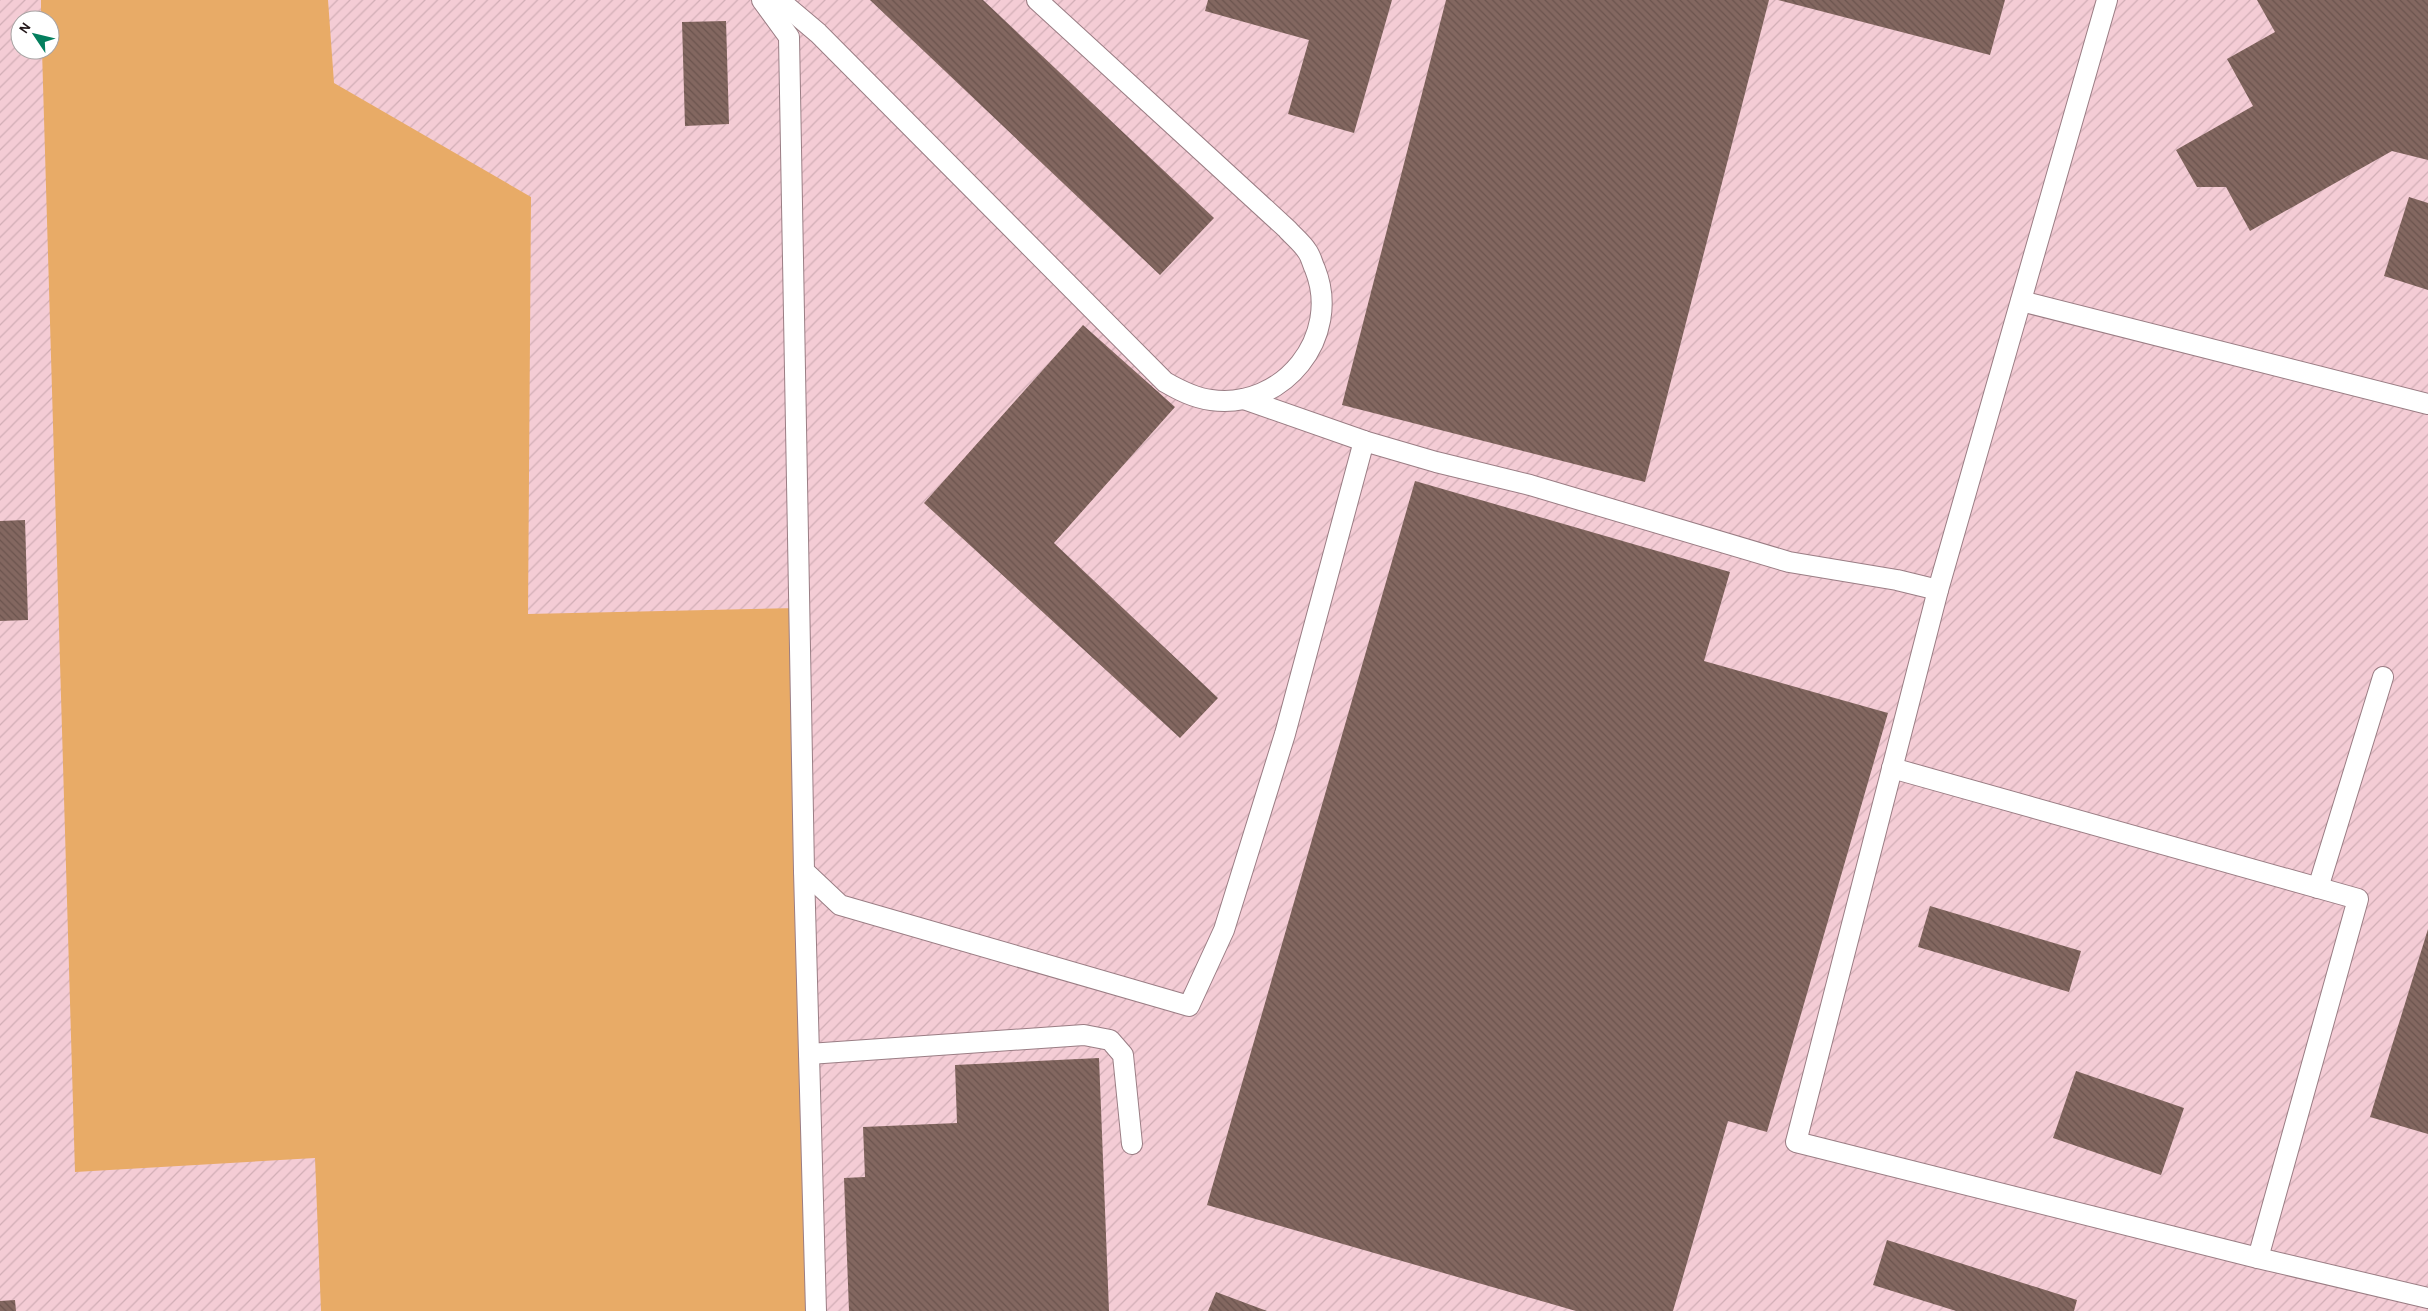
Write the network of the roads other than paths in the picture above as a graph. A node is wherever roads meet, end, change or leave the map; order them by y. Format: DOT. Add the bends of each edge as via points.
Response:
graph roads {
  1 [pos="762,0"];
  2 [pos="779,0"];
  3 [pos="1037,0"];
  4 [pos="2107,0"];
  5 [pos="2021,301"];
  6 [pos="1244,399"];
  7 [pos="2428,404"];
  8 [pos="1364,441"];
  9 [pos="1938,590"];
  10 [pos="2383,677"];
  11 [pos="1892,768"];
  12 [pos="804,871"];
  13 [pos="2318,888"];
  14 [pos="809,1054"];
  15 [pos="1132,1144"];
  16 [pos="2258,1258"];
  17 [pos="2428,1298"];
  18 [pos="816,1311"];
  1 -- 12 [label="lane" via="789,37"];
  2 -- 6 [label="lane" via="818,32 1165,382 1187,394 1211,400"];
  3 -- 6 [label="lane" via="1287,229 1308,252 1319,280 1322,302 1320,324 1313,344 1289,377 1273,388"];
  4 -- 5 [label="lane"];
  5 -- 7 [label="lane"];
  5 -- 9 [label="lane"];
  6 -- 8 [label="lane"];
  8 -- 9 [label="lane" via="1530,485 1789,562"];
  8 -- 12 [label="lane" via="1284,734 1233,902 1224,930 1189,1006 840,906"];
  9 -- 11 [label="lane"];
  10 -- 13 [label="lane"];
  11 -- 13 [label="lane"];
  11 -- 16 [label="lane" via="1796,1142"];
  12 -- 14 [label="lane"];
  13 -- 16 [label="lane" via="2358,899"];
  14 -- 15 [label="lane" via="1084,1035 1110,1040 1123,1055"];
  14 -- 18 [label="lane"];
  16 -- 17 [label="lane"];
}
